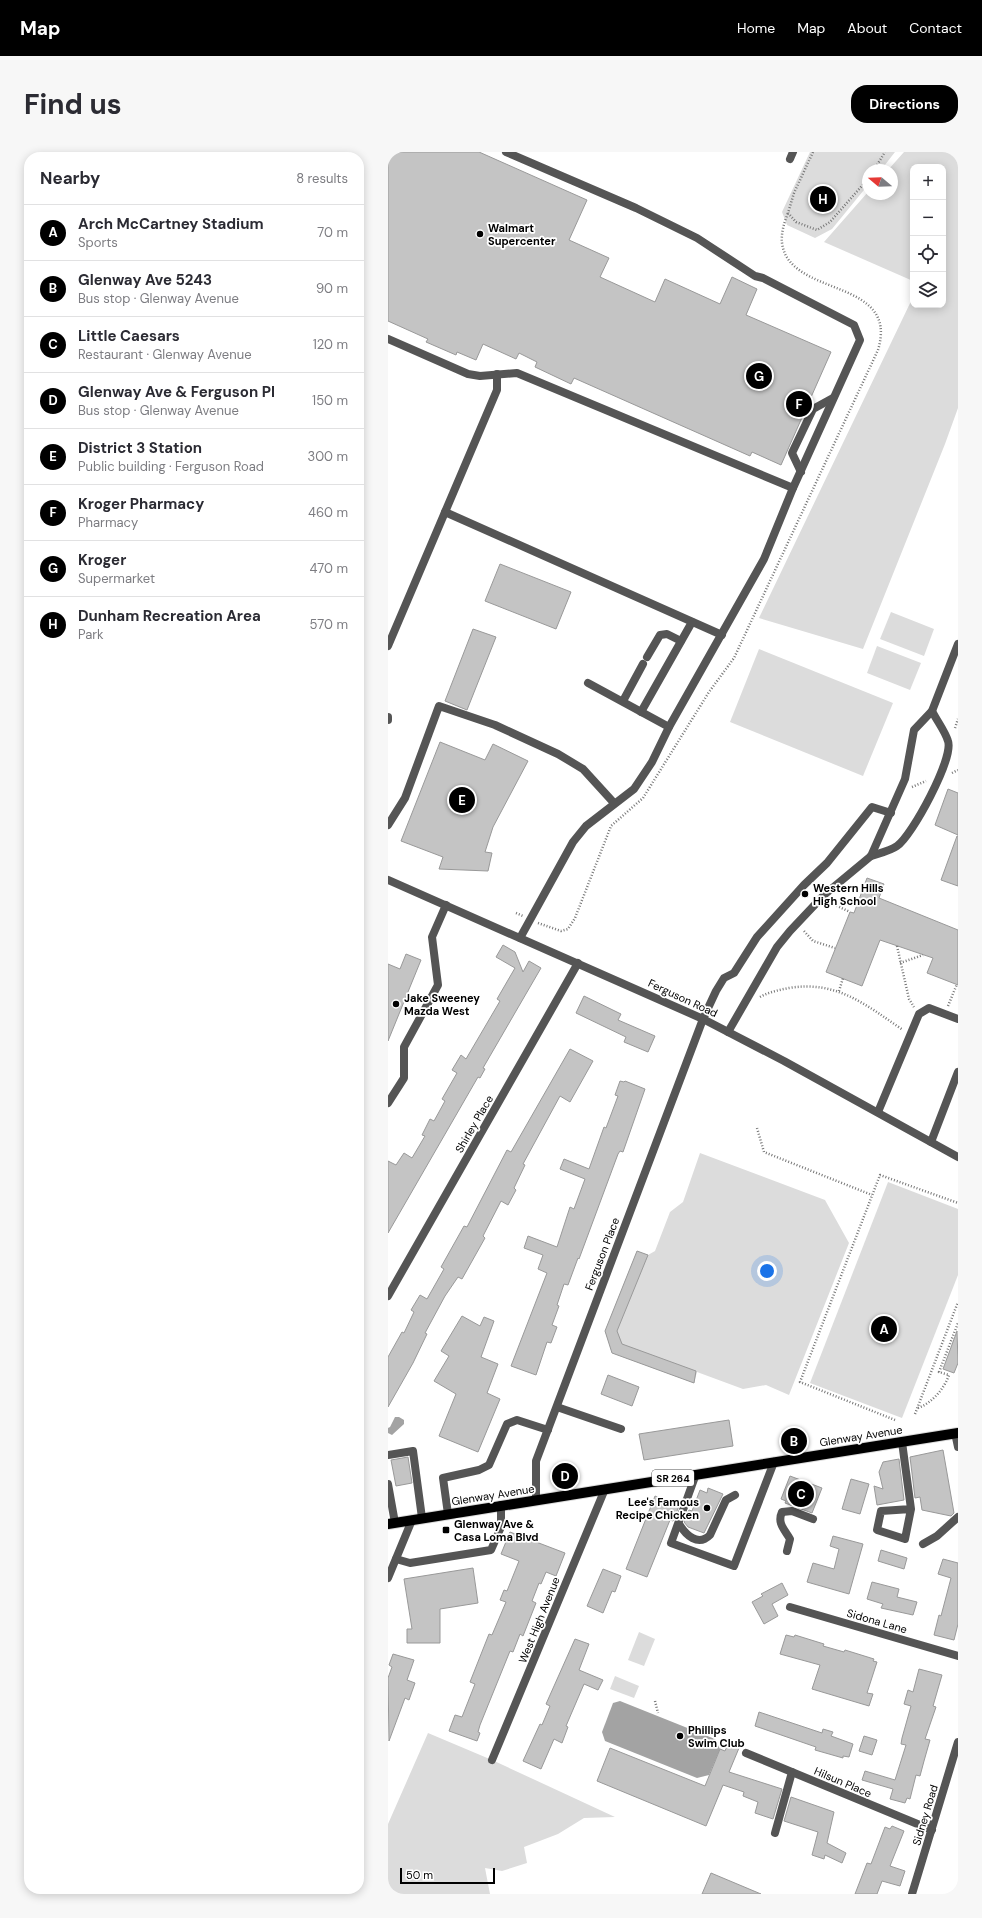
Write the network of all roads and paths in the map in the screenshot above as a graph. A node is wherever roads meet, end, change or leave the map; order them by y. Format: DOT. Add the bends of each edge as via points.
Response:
graph roads {
  1 [pos="506,152"];
  2 [pos="813,152"];
  3 [pos="885,152"];
  4 [pos="878,164"];
  5 [pos="862,186"];
  6 [pos="388,339"];
  7 [pos="497,374"];
  8 [pos="834,398"];
  9 [pos="800,472"];
  10 [pos="793,488"];
  11 [pos="445,512"];
  12 [pos="692,622"];
  13 [pos="722,635"];
  14 [pos="681,642"];
  15 [pos="958,644"];
  16 [pos="388,646"];
  17 [pos="588,683"];
  18 [pos="623,701"];
  19 [pos="932,711"];
  20 [pos="641,712"];
  21 [pos="388,717"];
  22 [pos="388,720"];
  23 [pos="958,720"];
  24 [pos="669,727"];
  25 [pos="954,728"];
  26 [pos="958,770"];
  27 [pos="952,773"];
  28 [pos="932,779"];
  29 [pos="900,791"];
  30 [pos="614,803"];
  31 [pos="891,813"];
  32 [pos="388,825"];
  33 [pos="871,856"];
  34 [pos="388,880"];
  35 [pos="824,895"];
  36 [pos="446,905"];
  37 [pos="850,912"];
  38 [pos="797,923"];
  39 [pos="520,938"];
  40 [pos="897,946"];
  41 [pos="835,948"];
  42 [pos="923,955"];
  43 [pos="578,963"];
  44 [pos="900,963"];
  45 [pos="843,978"];
  46 [pos="957,984"];
  47 [pos="839,991"];
  48 [pos="748,996"];
  49 [pos="919,1014"];
  50 [pos="946,1014"];
  51 [pos="703,1019"];
  52 [pos="958,1019"];
  53 [pos="728,1032"];
  54 [pos="909,1034"];
  55 [pos="958,1072"];
  56 [pos="388,1102"];
  57 [pos="878,1112"];
  58 [pos="757,1128"];
  59 [pos="931,1142"];
  60 [pos="958,1157"];
  61 [pos="872,1195"];
  62 [pos="958,1204"];
  63 [pos="388,1296"];
  64 [pos="958,1302"];
  65 [pos="958,1323"];
  66 [pos="557,1407"];
  67 [pos="917,1408"];
  68 [pos="915,1414"];
  69 [pos="895,1420"];
  70 [pos="621,1429"];
  71 [pos="548,1430"];
  72 [pos="957,1433"];
  73 [pos="902,1442"];
  74 [pos="958,1447"];
  75 [pos="388,1455"];
  76 [pos="774,1462"];
  77 [pos="696,1474"];
  78 [pos="388,1484"];
  79 [pos="605,1489"];
  80 [pos="735,1495"];
  81 [pos="536,1500"];
  82 [pos="502,1506"];
  83 [pos="911,1509"];
  84 [pos="448,1514"];
  85 [pos="958,1518"];
  86 [pos="417,1519"];
  87 [pos="813,1519"];
  88 [pos="390,1523"];
  89 [pos="679,1524"];
  90 [pos="923,1544"];
  91 [pos="787,1551"];
  92 [pos="396,1559"];
  93 [pos="388,1578"];
  94 [pos="790,1607"];
  95 [pos="958,1656"];
  96 [pos="655,1701"];
  97 [pos="658,1713"];
  98 [pos="958,1742"];
  99 [pos="746,1753"];
  100 [pos="492,1760"];
  101 [pos="792,1772"];
  102 [pos="932,1830"];
  103 [pos="775,1833"];
  104 [pos="912,1894"];
  1 -- 8 [label="street" via="636,208 697,238 755,276 854,325 860,340"];
  2 -- 5 [label="path" via="794,193 788,213 796,222 817,230 830,222"];
  3 -- 4 [label="path"];
  6 -- 7 [label="street" via="468,374"];
  7 -- 10 [label="street" via="517,374 536,380"];
  7 -- 11 [label="street" via="497,390"];
  8 -- 9 [label="street"];
  8 -- 9 [label="street" via="813,408 795,447 792,454"];
  9 -- 10 [label="street"];
  10 -- 13 [label="street" via="764,559"];
  11 -- 12 [label="street"];
  11 -- 16 [label="street"];
  12 -- 13 [label="street"];
  12 -- 14 [label="street"];
  13 -- 24 [label="street"];
  14 -- 18 [label="street" via="666,634 660,635"];
  14 -- 20 [label="street"];
  15 -- 19 [label="street"];
  17 -- 18 [label="street"];
  18 -- 20 [label="street"];
  19 -- 29 [label="street" via="914,730 905,779"];
  19 -- 33 [label="street" via="949,741 949,752 927,805 898,846"];
  20 -- 24 [label="street"];
  21 -- 22 [label="street"];
  23 -- 25 [label="path"];
  24 -- 30 [label="street" via="652,762 634,789"];
  26 -- 27 [label="path"];
  28 -- 29 [label="path"];
  29 -- 31 [label="street"];
  30 -- 32 [label="street" via="583,769 558,754 495,725 440,706 405,798"];
  30 -- 39 [label="street" via="586,826 572,842"];
  31 -- 33 [label="street"];
  31 -- 51 [label="street, Ferguson Place" via="872,807 827,863 757,937 734,973 724,978"];
  33 -- 35 [label="street"];
  34 -- 36 [label="street, Ferguson Road"];
  35 -- 37 [label="path" via="829,902"];
  35 -- 38 [label="street"];
  36 -- 39 [label="street, Ferguson Road"];
  36 -- 56 [label="street" via="432,937 438,985 404,1047 404,1078"];
  38 -- 41 [label="path" via="813,941"];
  38 -- 48 [label="street" via="777,947"];
  39 -- 43 [label="street, Ferguson Road"];
  40 -- 44 [label="path"];
  42 -- 44 [label="path"];
  43 -- 51 [label="street, Ferguson Road"];
  43 -- 63 [label="street, Shirley Place"];
  44 -- 49 [label="path" via="909,999"];
  45 -- 47 [label="path"];
  46 -- 50 [label="path"];
  47 -- 48 [label="path" via="824,986 800,986 769,992 756,999"];
  47 -- 54 [label="path" via="848,994"];
  48 -- 53 [label="street"];
  49 -- 50 [label="street" via="929,1008"];
  49 -- 54 [label="street"];
  50 -- 52 [label="street"];
  51 -- 53 [label="street, Ferguson Road"];
  51 -- 66 [label="street, Ferguson Place"];
  53 -- 57 [label="street, Ferguson Road"];
  54 -- 57 [label="street"];
  55 -- 59 [label="street"];
  57 -- 59 [label="street, Ferguson Road"];
  58 -- 61 [label="path" via="764,1152"];
  59 -- 60 [label="street, Ferguson Road"];
  61 -- 62 [label="path" via="880,1175"];
  61 -- 69 [label="path" via="800,1382"];
  64 -- 67 [label="path"];
  65 -- 67 [label="path" via="939,1372 949,1375 947,1380 926,1405"];
  66 -- 70 [label="street"];
  66 -- 71 [label="street, Ferguson Place"];
  67 -- 68 [label="path"];
  71 -- 81 [label="street, Ferguson Place" via="536,1461"];
  71 -- 84 [label="street" via="517,1420 507,1424 489,1465 479,1470 443,1478"];
  72 -- 73 [label="main road, Glenway Avenue / SR 264"];
  72 -- 74 [label="street"];
  73 -- 76 [label="main road, Glenway Avenue / SR 264"];
  73 -- 83 [label="street"];
  75 -- 86 [label="street" via="412,1451"];
  76 -- 77 [label="main road, Glenway Avenue / SR 264"];
  76 -- 89 [label="street" via="734,1566 672,1543"];
  77 -- 79 [label="main road, Glenway Avenue / SR 264"];
  77 -- 89 [label="street"];
  78 -- 88 [label="street"];
  79 -- 81 [label="main road, Glenway Avenue / SR 264"];
  79 -- 100 [label="street, West High Avenue"];
  80 -- 89 [label="street" via="726,1500 706,1540 687,1536"];
  81 -- 82 [label="main road, Glenway Avenue / SR 264"];
  82 -- 84 [label="main road, Glenway Avenue / SR 264"];
  82 -- 92 [label="street" via="501,1527 491,1550 410,1563"];
  83 -- 83 [label="street" via="881,1511 877,1530 905,1539"];
  84 -- 86 [label="main road, Glenway Avenue / SR 264"];
  85 -- 90 [label="street"];
  86 -- 88 [label="main road, Glenway Avenue / SR 264"];
  86 -- 92 [label="street"];
  87 -- 91 [label="street" via="792,1511 782,1512 780,1524 790,1539"];
  92 -- 93 [label="street"];
  94 -- 95 [label="street, Sidona Lane"];
  96 -- 97 [label="path"];
  98 -- 102 [label="street, Sidney Road"];
  99 -- 101 [label="street, Hilsun Place"];
  101 -- 102 [label="street, Hilsun Place"];
  101 -- 103 [label="street"];
  102 -- 104 [label="street, Sidney Road"];
}
